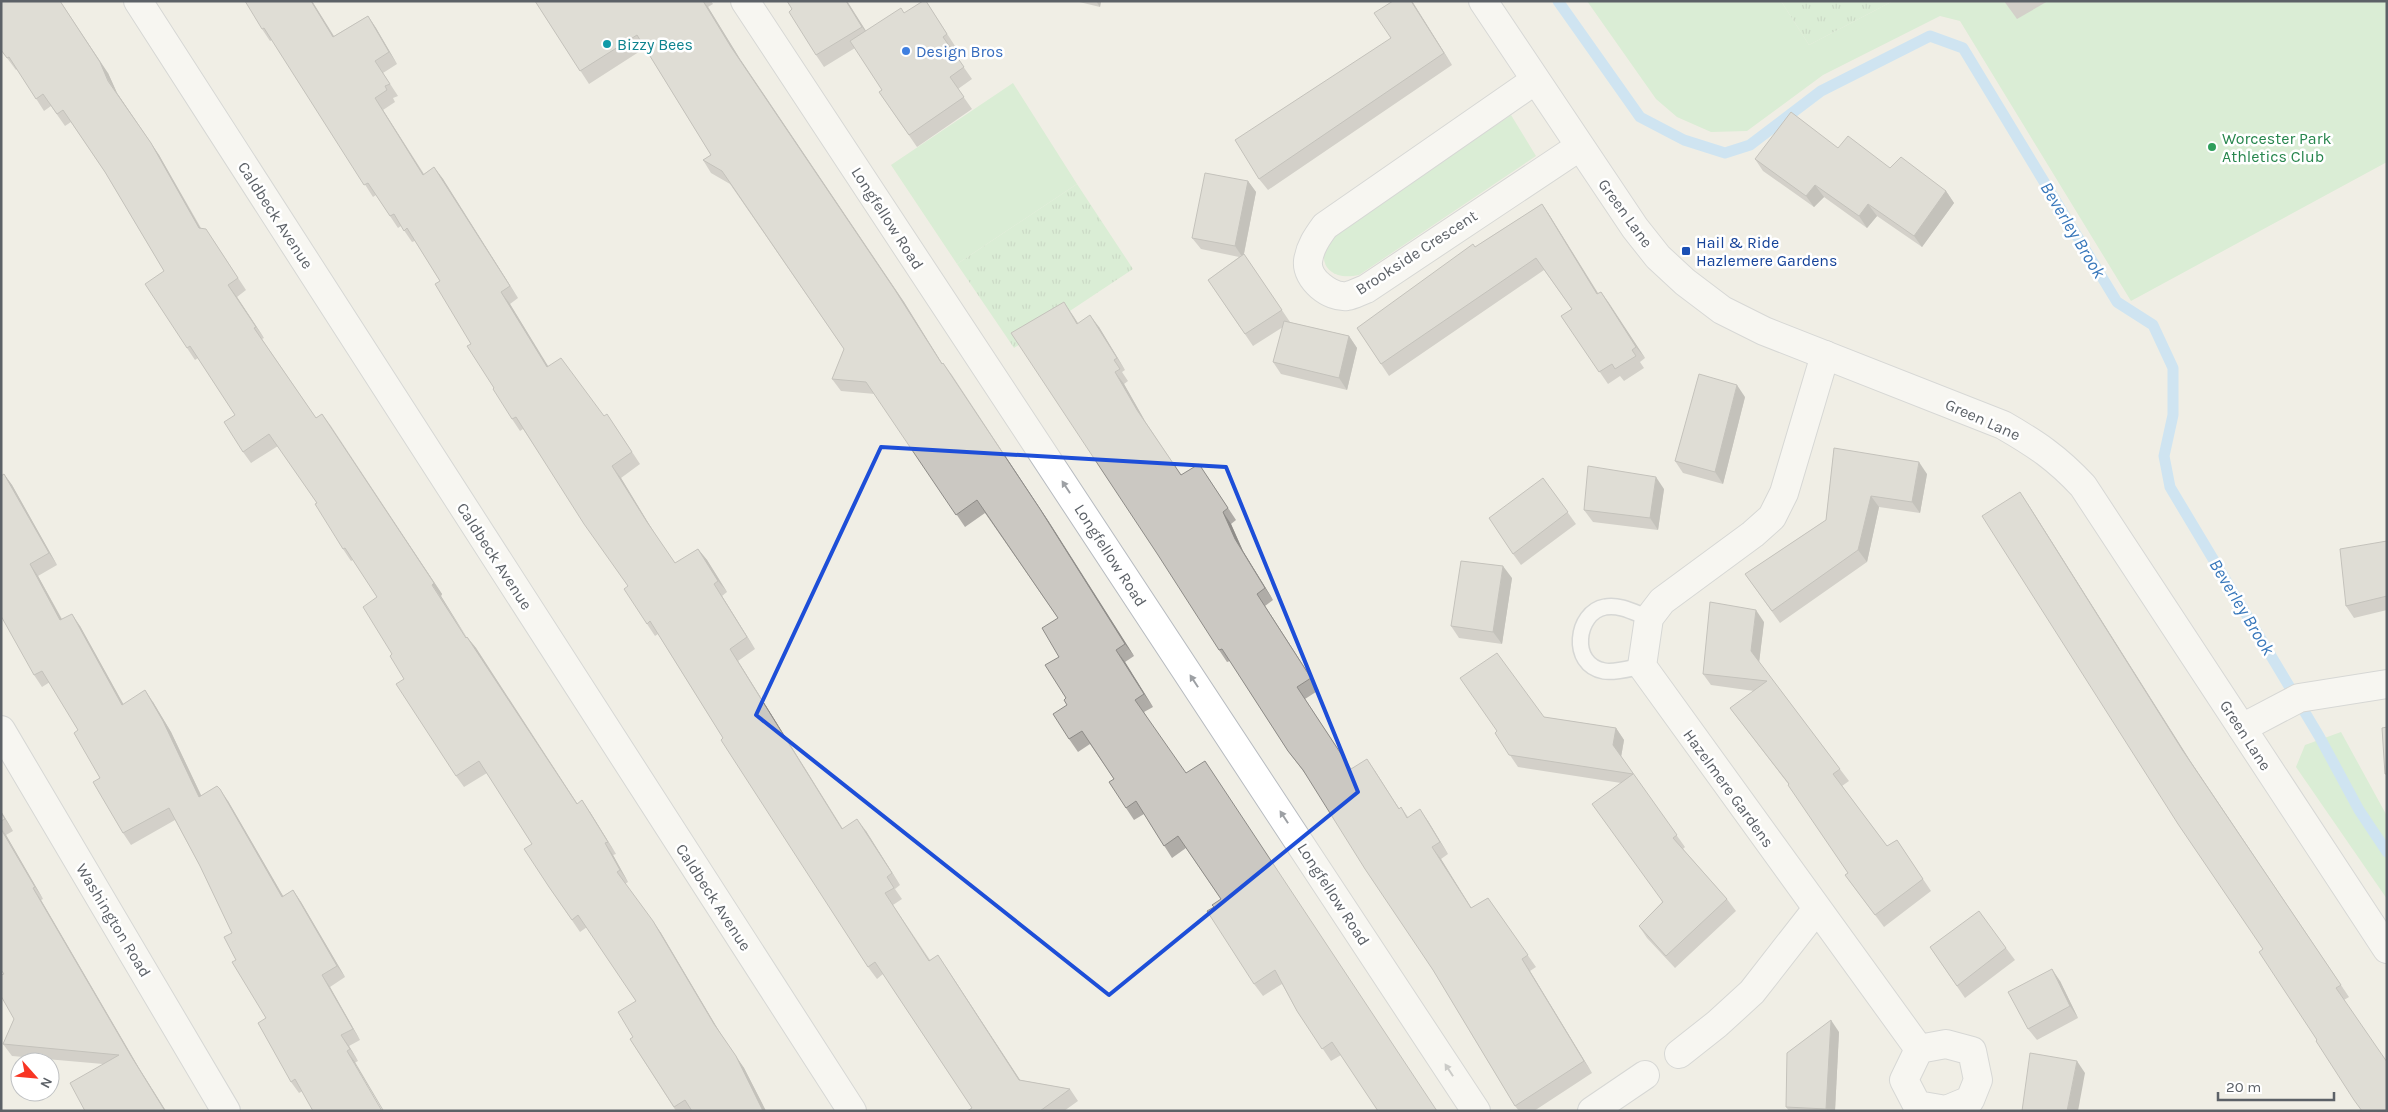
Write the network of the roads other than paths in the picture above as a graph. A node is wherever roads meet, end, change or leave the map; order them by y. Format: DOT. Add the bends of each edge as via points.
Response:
graph roads {
  1 [pos="138,1"];
  2 [pos="745,1"];
  3 [pos="1483,1"];
  4 [pos="1534,81"];
  5 [pos="1579,147"];
  6 [pos="1825,355"];
  7 [pos="1649,618"];
  8 [pos="1642,666"];
  9 [pos="2387,684"];
  10 [pos="2242,728"];
  11 [pos="1,730"];
  12 [pos="1816,910"];
  13 [pos="2387,949"];
  14 [pos="1920,1049"];
  15 [pos="1679,1054"];
  16 [pos="1645,1075"];
  17 [pos="226,1111"];
  18 [pos="852,1111"];
  19 [pos="1476,1111"];
  20 [pos="1592,1111"];
  1 -- 18 [label="street, Caldbeck Avenue"];
  19 -- 2 [label="street, Longfellow Road, one-way"];
  3 -- 4 [label="street, Green Lane"];
  4 -- 5 [label="street, Green Lane"];
  4 -- 5 [label="street, Brookside Crescent" via="1325,226 1312,244 1308,263 1314,280 1328,291 1347,296 1366,289"];
  5 -- 6 [label="street, Green Lane" via="1635,228 1658,257 1685,282 1722,310"];
  6 -- 7 [label="street" via="1784,493 1772,517 1662,600"];
  6 -- 10 [label="street, Green Lane" via="2003,425 2062,463 2083,486"];
  7 -- 8 [label="street"];
  7 -- 8 [label="lane" via="1618,607 1603,607 1588,618 1579,635 1582,654 1591,666 1605,672"];
  8 -- 12 [label="street, Hazelmere Gardens"];
  9 -- 10 [label="street" via="2300,698"];
  10 -- 13 [label="street, Green Lane"];
  11 -- 17 [label="street, Washington Road"];
  12 -- 14 [label="street, Hazelmere Gardens"];
  12 -- 15 [label="street" via="1752,992"];
  16 -- 20 [label="street"];
}
